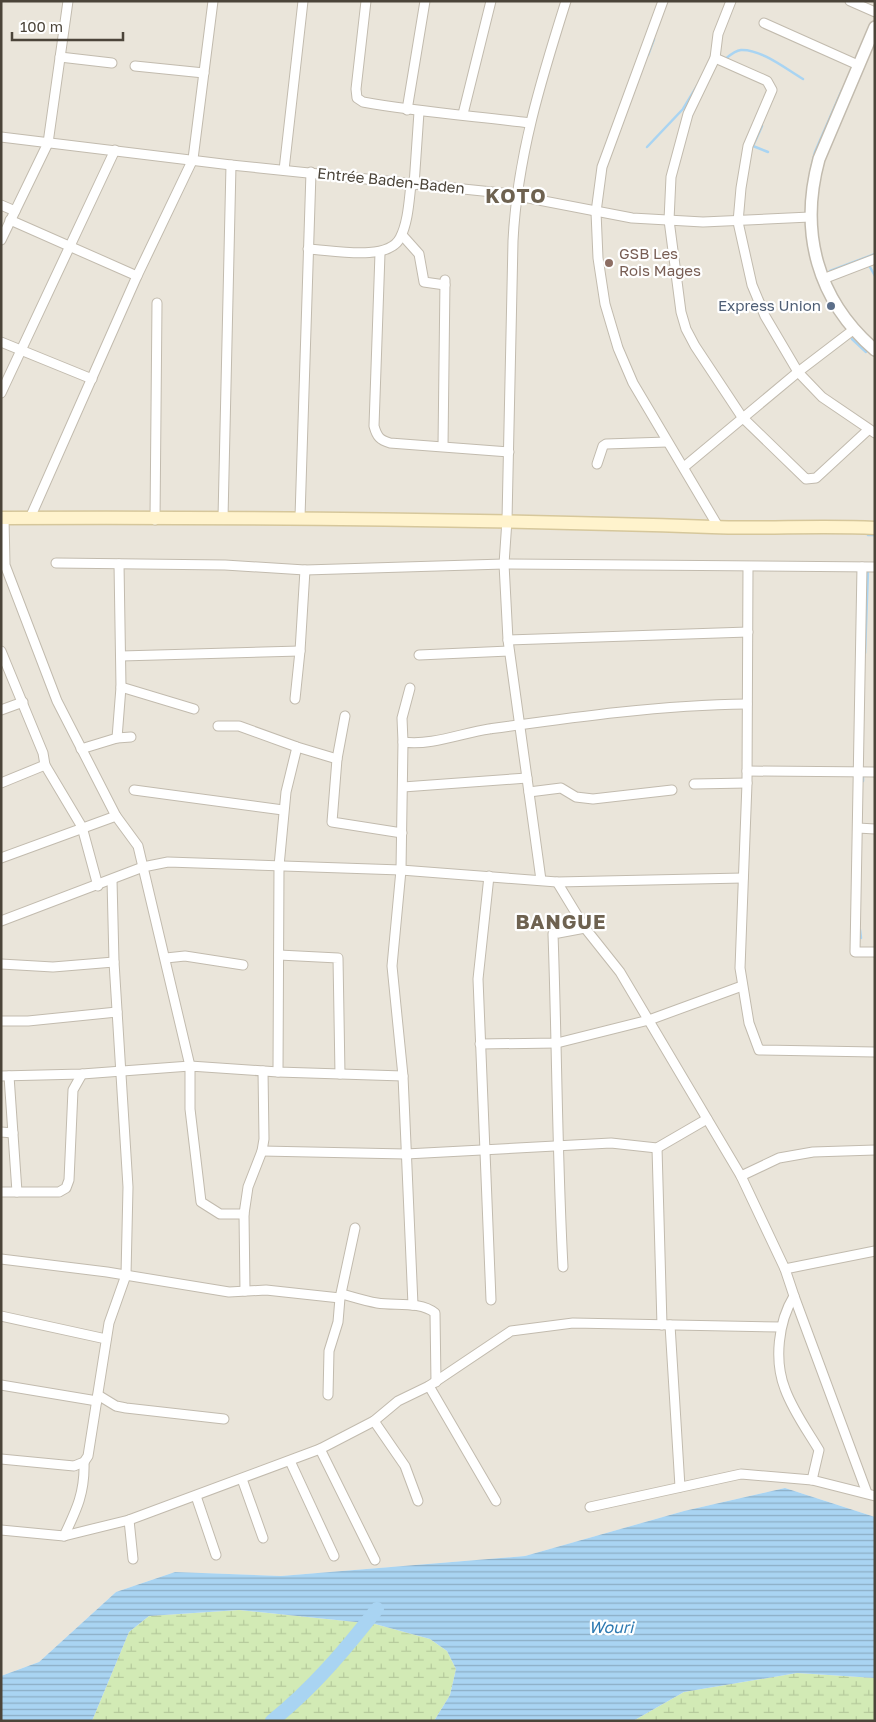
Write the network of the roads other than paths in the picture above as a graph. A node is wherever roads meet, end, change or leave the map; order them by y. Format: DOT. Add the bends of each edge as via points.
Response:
graph roads {
  1 [pos="68,1"];
  2 [pos="213,1"];
  3 [pos="303,1"];
  4 [pos="366,1"];
  5 [pos="425,1"];
  6 [pos="491,1"];
  7 [pos="566,1"];
  8 [pos="663,1"];
  9 [pos="731,1"];
  10 [pos="850,1"];
  11 [pos="875,12"];
  12 [pos="764,23"];
  13 [pos="875,27"];
  14 [pos="60,57"];
  15 [pos="715,58"];
  16 [pos="112,63"];
  17 [pos="858,64"];
  18 [pos="135,66"];
  19 [pos="204,74"];
  20 [pos="406,110"];
  21 [pos="419,112"];
  22 [pos="463,114"];
  23 [pos="530,123"];
  24 [pos="1,137"];
  25 [pos="48,143"];
  26 [pos="116,150"];
  27 [pos="193,159"];
  28 [pos="231,165"];
  29 [pos="284,170"];
  30 [pos="311,172"];
  31 [pos="413,185"];
  32 [pos="516,196"];
  33 [pos="1,205"];
  34 [pos="15,211"];
  35 [pos="596,212"];
  36 [pos="810,217"];
  37 [pos="10,220"];
  38 [pos="669,220"];
  39 [pos="738,222"];
  40 [pos="402,234"];
  41 [pos="1,240"];
  42 [pos="70,246"];
  43 [pos="308,249"];
  44 [pos="380,253"];
  45 [pos="875,259"];
  46 [pos="137,276"];
  47 [pos="822,279"];
  48 [pos="157,304"];
  49 [pos="853,330"];
  50 [pos="1,342"];
  51 [pos="22,350"];
  52 [pos="875,350"];
  53 [pos="798,372"];
  54 [pos="92,379"];
  55 [pos="2,391"];
  56 [pos="742,417"];
  57 [pos="872,431"];
  58 [pos="667,442"];
  59 [pos="443,446"];
  60 [pos="509,452"];
  61 [pos="597,464"];
  62 [pos="684,467"];
  63 [pos="300,517"];
  64 [pos="3,518"];
  65 [pos="30,518"];
  66 [pos="223,518"];
  67 [pos="155,520"];
  68 [pos="507,520"];
  69 [pos="719,528"];
  70 [pos="875,528"];
  71 [pos="56,563"];
  72 [pos="118,564"];
  73 [pos="504,564"];
  74 [pos="3,565"];
  75 [pos="748,567"];
  76 [pos="862,567"];
  77 [pos="875,567"];
  78 [pos="305,570"];
  79 [pos="748,632"];
  80 [pos="508,640"];
  81 [pos="1,651"];
  82 [pos="300,651"];
  83 [pos="509,651"];
  84 [pos="419,655"];
  85 [pos="121,656"];
  86 [pos="121,687"];
  87 [pos="410,688"];
  88 [pos="294,700"];
  89 [pos="23,702"];
  90 [pos="747,704"];
  91 [pos="194,709"];
  92 [pos="1,710"];
  93 [pos="345,716"];
  94 [pos="520,725"];
  95 [pos="218,726"];
  96 [pos="131,737"];
  97 [pos="117,738"];
  98 [pos="403,742"];
  99 [pos="297,748"];
  100 [pos="81,749"];
  101 [pos="337,759"];
  102 [pos="45,765"];
  103 [pos="747,771"];
  104 [pos="859,772"];
  105 [pos="875,772"];
  106 [pos="527,778"];
  107 [pos="747,783"];
  108 [pos="1,784"];
  109 [pos="694,784"];
  110 [pos="403,787"];
  111 [pos="134,790"];
  112 [pos="672,790"];
  113 [pos="529,792"];
  114 [pos="283,810"];
  115 [pos="116,816"];
  116 [pos="82,827"];
  117 [pos="858,828"];
  118 [pos="875,829"];
  119 [pos="402,833"];
  120 [pos="1,858"];
  121 [pos="279,866"];
  122 [pos="143,867"];
  123 [pos="401,870"];
  124 [pos="489,876"];
  125 [pos="743,878"];
  126 [pos="112,880"];
  127 [pos="542,880"];
  128 [pos="557,882"];
  129 [pos="98,886"];
  130 [pos="1,921"];
  131 [pos="585,928"];
  132 [pos="875,952"];
  133 [pos="278,955"];
  134 [pos="166,958"];
  135 [pos="114,962"];
  136 [pos="1,964"];
  137 [pos="243,965"];
  138 [pos="742,986"];
  139 [pos="117,1012"];
  140 [pos="649,1020"];
  141 [pos="1,1021"];
  142 [pos="557,1043"];
  143 [pos="480,1044"];
  144 [pos="875,1052"];
  145 [pos="190,1066"];
  146 [pos="120,1070"];
  147 [pos="263,1071"];
  148 [pos="278,1072"];
  149 [pos="82,1074"];
  150 [pos="340,1074"];
  151 [pos="5,1076"];
  152 [pos="403,1076"];
  153 [pos="707,1119"];
  154 [pos="1,1132"];
  155 [pos="13,1133"];
  156 [pos="557,1145"];
  157 [pos="657,1148"];
  158 [pos="483,1150"];
  159 [pos="875,1150"];
  160 [pos="262,1151"];
  161 [pos="406,1154"];
  162 [pos="741,1176"];
  163 [pos="1,1192"];
  164 [pos="17,1192"];
  165 [pos="244,1214"];
  166 [pos="355,1228"];
  167 [pos="875,1252"];
  168 [pos="1,1259"];
  169 [pos="563,1267"];
  170 [pos="785,1269"];
  171 [pos="126,1275"];
  172 [pos="245,1291"];
  173 [pos="341,1296"];
  174 [pos="794,1296"];
  175 [pos="491,1300"];
  176 [pos="413,1305"];
  177 [pos="1,1316"];
  178 [pos="666,1325"];
  179 [pos="781,1327"];
  180 [pos="106,1340"];
  181 [pos="433,1384"];
  182 [pos="1,1385"];
  183 [pos="328,1395"];
  184 [pos="97,1398"];
  185 [pos="224,1419"];
  186 [pos="374,1421"];
  187 [pos="320,1449"];
  188 [pos="1,1459"];
  189 [pos="290,1461"];
  190 [pos="84,1462"];
  191 [pos="242,1478"];
  192 [pos="812,1480"];
  193 [pos="680,1487"];
  194 [pos="871,1495"];
  195 [pos="196,1496"];
  196 [pos="418,1500"];
  197 [pos="496,1501"];
  198 [pos="590,1507"];
  199 [pos="130,1520"];
  200 [pos="1,1530"];
  201 [pos="64,1536"];
  202 [pos="263,1538"];
  203 [pos="216,1556"];
  204 [pos="334,1556"];
  205 [pos="133,1559"];
  206 [pos="376,1560"];
  1 -- 14 [label="street"];
  2 -- 19 [label="street"];
  3 -- 29 [label="street"];
  4 -- 20 [label="street" via="357,98 362,102"];
  5 -- 20 [label="street"];
  6 -- 22 [label="street"];
  7 -- 23 [label="street"];
  8 -- 35 [label="street" via="602,167"];
  9 -- 15 [label="street" via="718,34"];
  10 -- 11 [label="street"];
  12 -- 17 [label="street"];
  13 -- 17 [label="street"];
  14 -- 16 [label="street"];
  14 -- 25 [label="street"];
  15 -- 38 [label="street" via="688,114 680,139 671,177"];
  15 -- 39 [label="street" via="767,82 772,90 748,146"];
  17 -- 36 [label="street" via="819,159"];
  18 -- 19 [label="street"];
  19 -- 27 [label="street"];
  20 -- 21 [label="street"];
  21 -- 22 [label="street"];
  21 -- 31 [label="street"];
  22 -- 23 [label="street"];
  23 -- 32 [label="street"];
  24 -- 25 [label="street, Entrée Baden-Baden"];
  25 -- 26 [label="street, Entrée Baden-Baden"];
  25 -- 34 [label="street"];
  26 -- 27 [label="street, Entrée Baden-Baden"];
  26 -- 42 [label="street"];
  27 -- 28 [label="street, Entrée Baden-Baden"];
  27 -- 46 [label="street"];
  28 -- 29 [label="street, Entrée Baden-Baden"];
  28 -- 66 [label="street"];
  29 -- 30 [label="street, Entrée Baden-Baden"];
  30 -- 31 [label="street, Entrée Baden-Baden"];
  30 -- 43 [label="street"];
  31 -- 32 [label="street, Entrée Baden-Baden"];
  31 -- 40 [label="street"];
  32 -- 35 [label="street, Entrée Baden-Baden"];
  32 -- 60 [label="street"];
  33 -- 34 [label="street"];
  34 -- 37 [label="street"];
  35 -- 38 [label="street, Entrée Baden-Baden"];
  35 -- 58 [label="street" via="605,304 618,348 633,383"];
  36 -- 39 [label="street, Entrée Baden-Baden"];
  36 -- 47 [label="street"];
  37 -- 41 [label="street"];
  37 -- 42 [label="street"];
  38 -- 39 [label="street, Entrée Baden-Baden"];
  38 -- 56 [label="street" via="686,329"];
  39 -- 53 [label="street" via="758,302"];
  40 -- 44 [label="street" via="394,245"];
  40 -- 59 [label="street" via="419,254 424,282 445,282"];
  42 -- 46 [label="street"];
  42 -- 51 [label="street"];
  43 -- 44 [label="street"];
  43 -- 63 [label="street"];
  44 -- 59 [label="street" via="376,435 390,443"];
  45 -- 47 [label="street"];
  46 -- 54 [label="street"];
  47 -- 49 [label="street"];
  48 -- 67 [label="street"];
  49 -- 52 [label="street"];
  49 -- 53 [label="street"];
  50 -- 51 [label="street"];
  51 -- 54 [label="street"];
  51 -- 55 [label="street"];
  53 -- 56 [label="street"];
  53 -- 57 [label="street" via="822,397"];
  54 -- 65 [label="street"];
  56 -- 57 [label="street" via="810,480"];
  56 -- 62 [label="street"];
  58 -- 61 [label="street" via="606,444"];
  58 -- 62 [label="street"];
  59 -- 60 [label="street"];
  60 -- 68 [label="street"];
  62 -- 69 [label="street"];
  63 -- 66 [label="main road"];
  63 -- 68 [label="main road"];
  64 -- 65 [label="main road"];
  64 -- 74 [label="street"];
  65 -- 67 [label="main road"];
  66 -- 67 [label="main road"];
  68 -- 69 [label="main road"];
  68 -- 73 [label="street"];
  69 -- 70 [label="main road"];
  71 -- 72 [label="street"];
  72 -- 78 [label="street"];
  72 -- 85 [label="street"];
  73 -- 75 [label="street"];
  73 -- 78 [label="street"];
  73 -- 80 [label="street"];
  74 -- 100 [label="street" via="57,700"];
  75 -- 76 [label="street"];
  75 -- 79 [label="street"];
  76 -- 77 [label="street"];
  76 -- 104 [label="street"];
  78 -- 82 [label="street"];
  79 -- 80 [label="street"];
  79 -- 90 [label="street"];
  80 -- 83 [label="street"];
  81 -- 89 [label="street"];
  82 -- 85 [label="street"];
  82 -- 88 [label="street"];
  83 -- 84 [label="street"];
  83 -- 94 [label="street"];
  85 -- 86 [label="street"];
  86 -- 91 [label="street"];
  86 -- 97 [label="street"];
  87 -- 98 [label="street" via="402,718"];
  89 -- 92 [label="street"];
  89 -- 102 [label="street"];
  90 -- 94 [label="street" via="632,710"];
  90 -- 103 [label="street"];
  93 -- 101 [label="street"];
  94 -- 98 [label="street"];
  94 -- 106 [label="street"];
  95 -- 99 [label="street" via="239,726"];
  96 -- 97 [label="street"];
  97 -- 100 [label="street"];
  98 -- 110 [label="street"];
  99 -- 101 [label="street"];
  99 -- 114 [label="street"];
  100 -- 115 [label="street"];
  101 -- 119 [label="street" via="332,822"];
  102 -- 108 [label="street"];
  102 -- 116 [label="street"];
  103 -- 104 [label="street"];
  103 -- 107 [label="street"];
  104 -- 105 [label="street"];
  104 -- 117 [label="street"];
  106 -- 110 [label="street"];
  106 -- 113 [label="street"];
  107 -- 109 [label="street"];
  107 -- 125 [label="street"];
  110 -- 119 [label="street"];
  111 -- 114 [label="street"];
  112 -- 113 [label="street" via="593,799 576,797 561,788"];
  113 -- 127 [label="street"];
  114 -- 121 [label="street"];
  115 -- 116 [label="street"];
  115 -- 122 [label="street" via="135,840"];
  116 -- 120 [label="street"];
  116 -- 129 [label="street"];
  117 -- 118 [label="street"];
  117 -- 132 [label="street" via="856,952"];
  119 -- 123 [label="street"];
  121 -- 122 [label="street" via="168,862"];
  121 -- 123 [label="street"];
  121 -- 133 [label="street"];
  122 -- 126 [label="street"];
  122 -- 134 [label="street"];
  123 -- 124 [label="street"];
  123 -- 152 [label="street" via="392,966"];
  124 -- 127 [label="street"];
  124 -- 143 [label="street" via="478,980"];
  125 -- 128 [label="street"];
  125 -- 138 [label="street"];
  126 -- 129 [label="street"];
  126 -- 135 [label="street"];
  127 -- 128 [label="street"];
  128 -- 131 [label="street"];
  129 -- 130 [label="street"];
  131 -- 140 [label="street" via="620,972"];
  131 -- 142 [label="street" via="552,934"];
  133 -- 148 [label="street"];
  133 -- 150 [label="street" via="338,958"];
  134 -- 137 [label="street" via="186,956"];
  134 -- 145 [label="street"];
  135 -- 136 [label="street" via="53,967"];
  135 -- 139 [label="street"];
  138 -- 140 [label="street"];
  138 -- 144 [label="street" via="748,1023 759,1050"];
  139 -- 141 [label="street"];
  139 -- 146 [label="street"];
  140 -- 142 [label="street"];
  140 -- 153 [label="street"];
  142 -- 143 [label="street"];
  142 -- 156 [label="street"];
  143 -- 158 [label="street"];
  145 -- 146 [label="street"];
  145 -- 147 [label="street"];
  145 -- 165 [label="street" via="190,1109 201,1202 220,1214"];
  146 -- 149 [label="street"];
  146 -- 171 [label="street" via="128,1188"];
  147 -- 148 [label="street"];
  147 -- 160 [label="street"];
  148 -- 150 [label="street"];
  149 -- 151 [label="street"];
  149 -- 164 [label="street" via="73,1090 66,1188 59,1192"];
  150 -- 152 [label="street"];
  151 -- 155 [label="street"];
  152 -- 161 [label="street"];
  153 -- 157 [label="street"];
  153 -- 162 [label="street"];
  154 -- 155 [label="street"];
  155 -- 164 [label="street"];
  156 -- 157 [label="street" via="610,1143"];
  156 -- 158 [label="street"];
  156 -- 169 [label="street"];
  157 -- 178 [label="street"];
  158 -- 161 [label="street"];
  158 -- 175 [label="street"];
  159 -- 162 [label="street" via="813,1152 779,1158"];
  160 -- 161 [label="street"];
  160 -- 165 [label="street" via="248,1187"];
  161 -- 176 [label="street"];
  162 -- 170 [label="street"];
  163 -- 164 [label="street"];
  165 -- 172 [label="street"];
  166 -- 173 [label="street"];
  167 -- 170 [label="street"];
  168 -- 171 [label="street"];
  170 -- 174 [label="street"];
  171 -- 172 [label="street" via="219,1291"];
  171 -- 180 [label="street"];
  172 -- 173 [label="street"];
  173 -- 176 [label="street"];
  173 -- 183 [label="street" via="330,1351"];
  174 -- 179 [label="street" via="785,1310"];
  174 -- 194 [label="street"];
  176 -- 181 [label="street" via="430,1309 435,1314"];
  177 -- 180 [label="street"];
  178 -- 179 [label="street"];
  178 -- 181 [label="street" via="573,1323 511,1331"];
  178 -- 193 [label="street"];
  179 -- 192 [label="street" via="780,1365 784,1387 819,1452"];
  180 -- 184 [label="street"];
  181 -- 186 [label="street" via="398,1401"];
  181 -- 197 [label="street"];
  182 -- 184 [label="street"];
  184 -- 185 [label="street" via="126,1408"];
  184 -- 190 [label="street" via="88,1456"];
  186 -- 187 [label="street"];
  186 -- 196 [label="street" via="405,1466"];
  187 -- 189 [label="street"];
  187 -- 206 [label="street"];
  188 -- 190 [label="street" via="74,1466"];
  189 -- 191 [label="street"];
  189 -- 204 [label="street"];
  190 -- 201 [label="street" via="85,1483"];
  191 -- 195 [label="street"];
  191 -- 202 [label="street"];
  192 -- 193 [label="street" via="741,1474"];
  192 -- 194 [label="street"];
  193 -- 198 [label="street"];
  195 -- 199 [label="street"];
  195 -- 203 [label="street"];
  199 -- 201 [label="street"];
  199 -- 205 [label="street"];
  200 -- 201 [label="street"];
}
